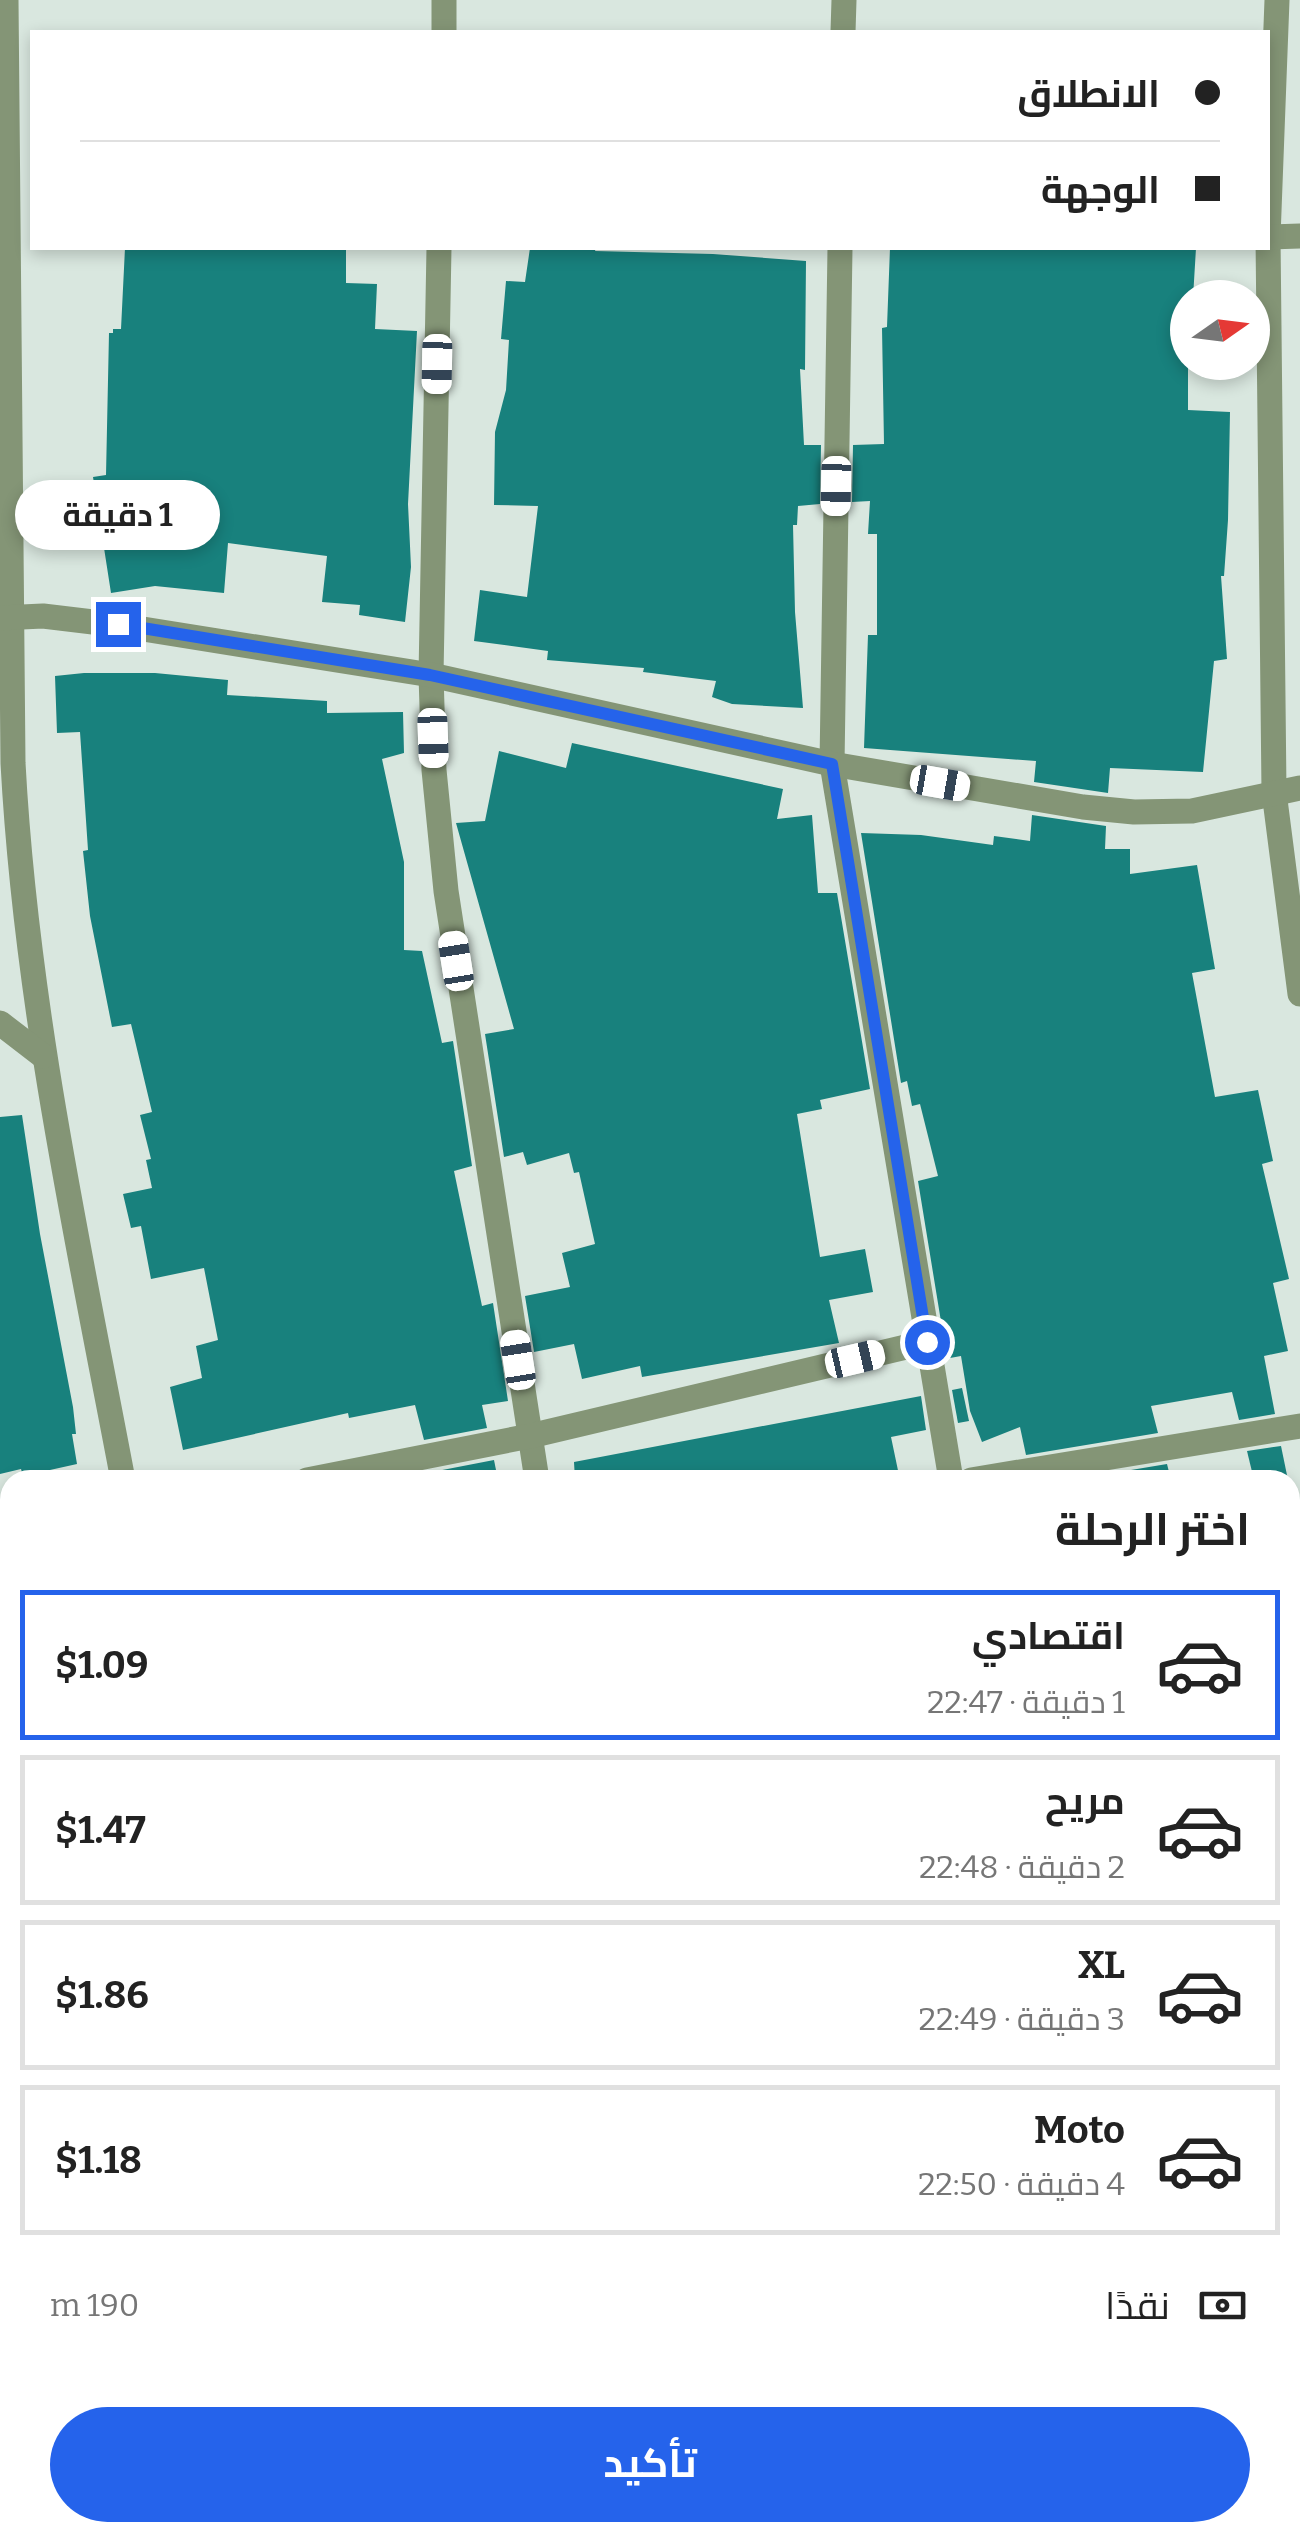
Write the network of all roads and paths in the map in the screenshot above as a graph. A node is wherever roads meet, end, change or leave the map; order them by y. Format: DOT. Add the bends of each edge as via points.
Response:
graph roads {
  1 [pos="6,0"];
  2 [pos="444,0"];
  3 [pos="844,0"];
  4 [pos="1277,0"];
  5 [pos="444,30"];
  6 [pos="844,30"];
  7 [pos="1270,184"];
  8 [pos="1270,236"];
  9 [pos="1300,236"];
  10 [pos="439,250"];
  11 [pos="840,250"];
  12 [pos="1268,250"];
  13 [pos="6,616"];
  14 [pos="430,675"];
  15 [pos="832,764"];
  16 [pos="1287,790"];
  17 [pos="1300,994"];
  18 [pos="0,1023"];
  19 [pos="43,1056"];
  20 [pos="927,1342"];
  21 [pos="1300,1426"];
  22 [pos="530,1436"];
  23 [pos="120,1470"];
  24 [pos="395,1470"];
  25 [pos="535,1470"];
  26 [pos="950,1470"];
  27 [pos="1032,1470"];
  1 -- 13 [label="street"];
  2 -- 5 [label="street"];
  3 -- 6 [label="street"];
  4 -- 7 [label="street"];
  8 -- 9 [label="street"];
  10 -- 14 [label="street"];
  11 -- 15 [label="street"];
  12 -- 16 [label="street"];
  13 -- 14 [label="street" via="118,624"];
  13 -- 19 [label="street" via="17,841"];
  14 -- 15 [label="street"];
  14 -- 22 [label="street" via="446,891"];
  15 -- 16 [label="street" via="1134,812 1192,812"];
  15 -- 20 [label="street"];
  16 -- 17 [label="street"];
  18 -- 19 [label="street"];
  19 -- 23 [label="street"];
  20 -- 22 [label="street"];
  20 -- 26 [label="street"];
  21 -- 27 [label="street"];
  22 -- 24 [label="street"];
  22 -- 25 [label="street"];
}
